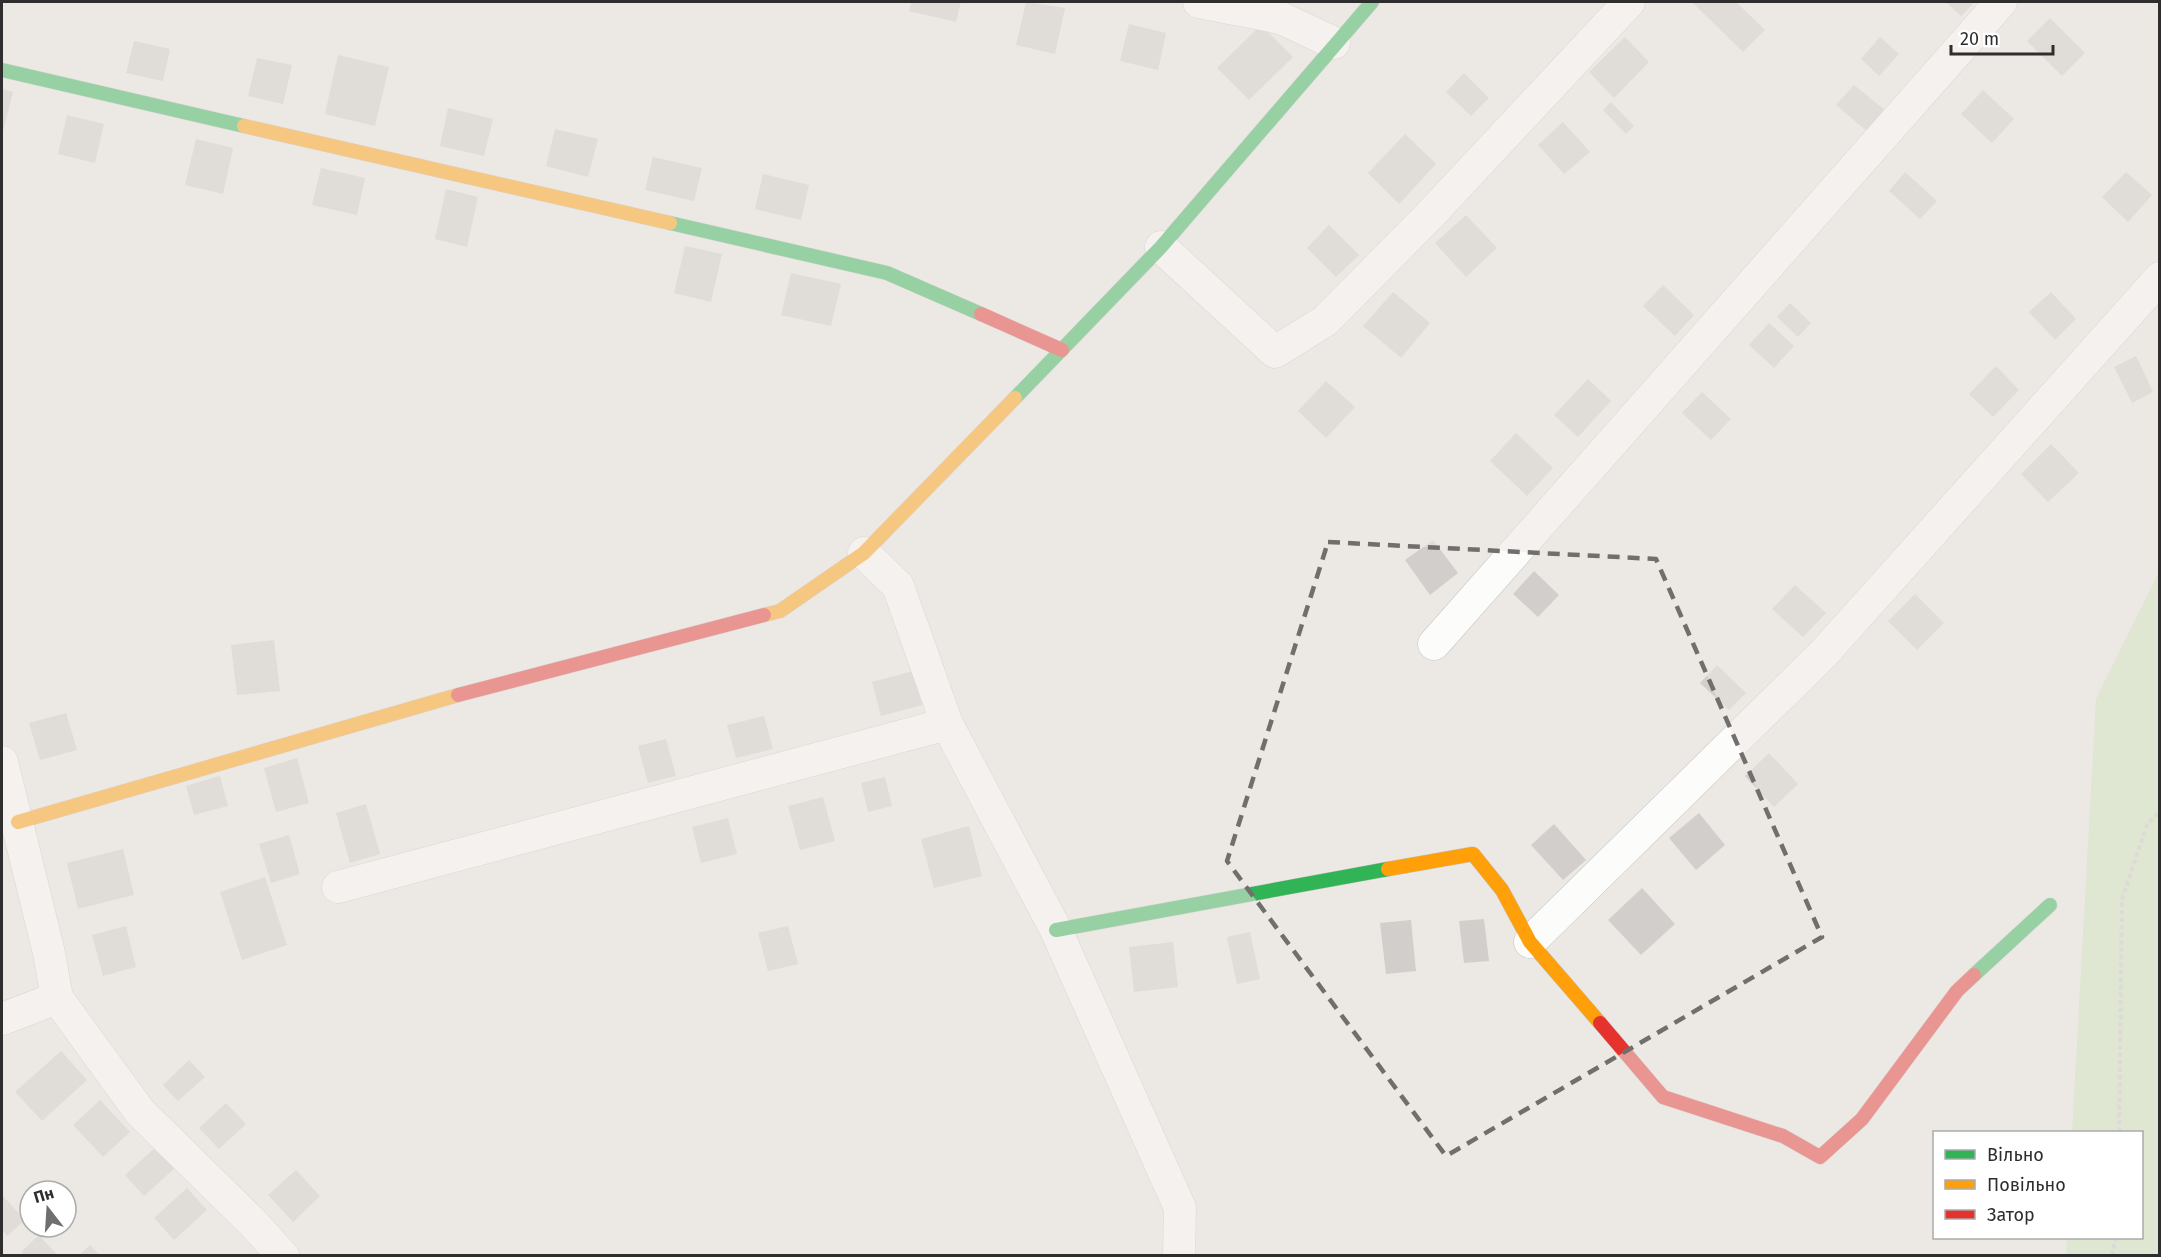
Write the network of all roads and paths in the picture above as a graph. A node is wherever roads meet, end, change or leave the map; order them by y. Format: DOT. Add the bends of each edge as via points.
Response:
graph roads {
  1 [pos="1199,2"];
  2 [pos="1372,2"];
  3 [pos="1629,2"];
  4 [pos="2001,2"];
  5 [pos="1334,43"];
  6 [pos="2,70"];
  7 [pos="1161,247"];
  8 [pos="2160,278"];
  9 [pos="1062,351"];
  10 [pos="864,553"];
  11 [pos="1434,644"];
  12 [pos="947,724"];
  13 [pos="2,762"];
  14 [pos="2160,811"];
  15 [pos="18,822"];
  16 [pos="338,887"];
  17 [pos="2050,905"];
  18 [pos="1056,930"];
  19 [pos="1530,942"];
  20 [pos="57,998"];
  21 [pos="2,1019"];
  22 [pos="2119,1131"];
  23 [pos="2116,1239"];
  24 [pos="283,1256"];
  25 [pos="1179,1256"];
  26 [pos="2112,1256"];
  1 -- 5 [label="street" via="1281,18"];
  2 -- 5 [label="street"];
  3 -- 7 [label="street" via="1333,313 1275,352"];
  4 -- 11 [label="street"];
  5 -- 7 [label="street"];
  6 -- 9 [label="street" via="887,273"];
  7 -- 9 [label="street"];
  8 -- 19 [label="street" via="1824,653"];
  9 -- 10 [label="street"];
  10 -- 12 [label="street" via="898,586"];
  10 -- 15 [label="street" via="780,611 503,682"];
  12 -- 16 [label="street"];
  12 -- 18 [label="street"];
  13 -- 15 [label="street"];
  14 -- 22 [label="path" via="2147,825 2122,899"];
  15 -- 20 [label="street"];
  17 -- 19 [label="street" via="1957,991 1862,1119 1820,1157 1782,1136 1663,1097"];
  18 -- 19 [label="street" via="1473,854 1502,890"];
  18 -- 25 [label="street" via="1180,1208"];
  20 -- 21 [label="street"];
  20 -- 24 [label="street" via="140,1112"];
  23 -- 26 [label="path"];
}
